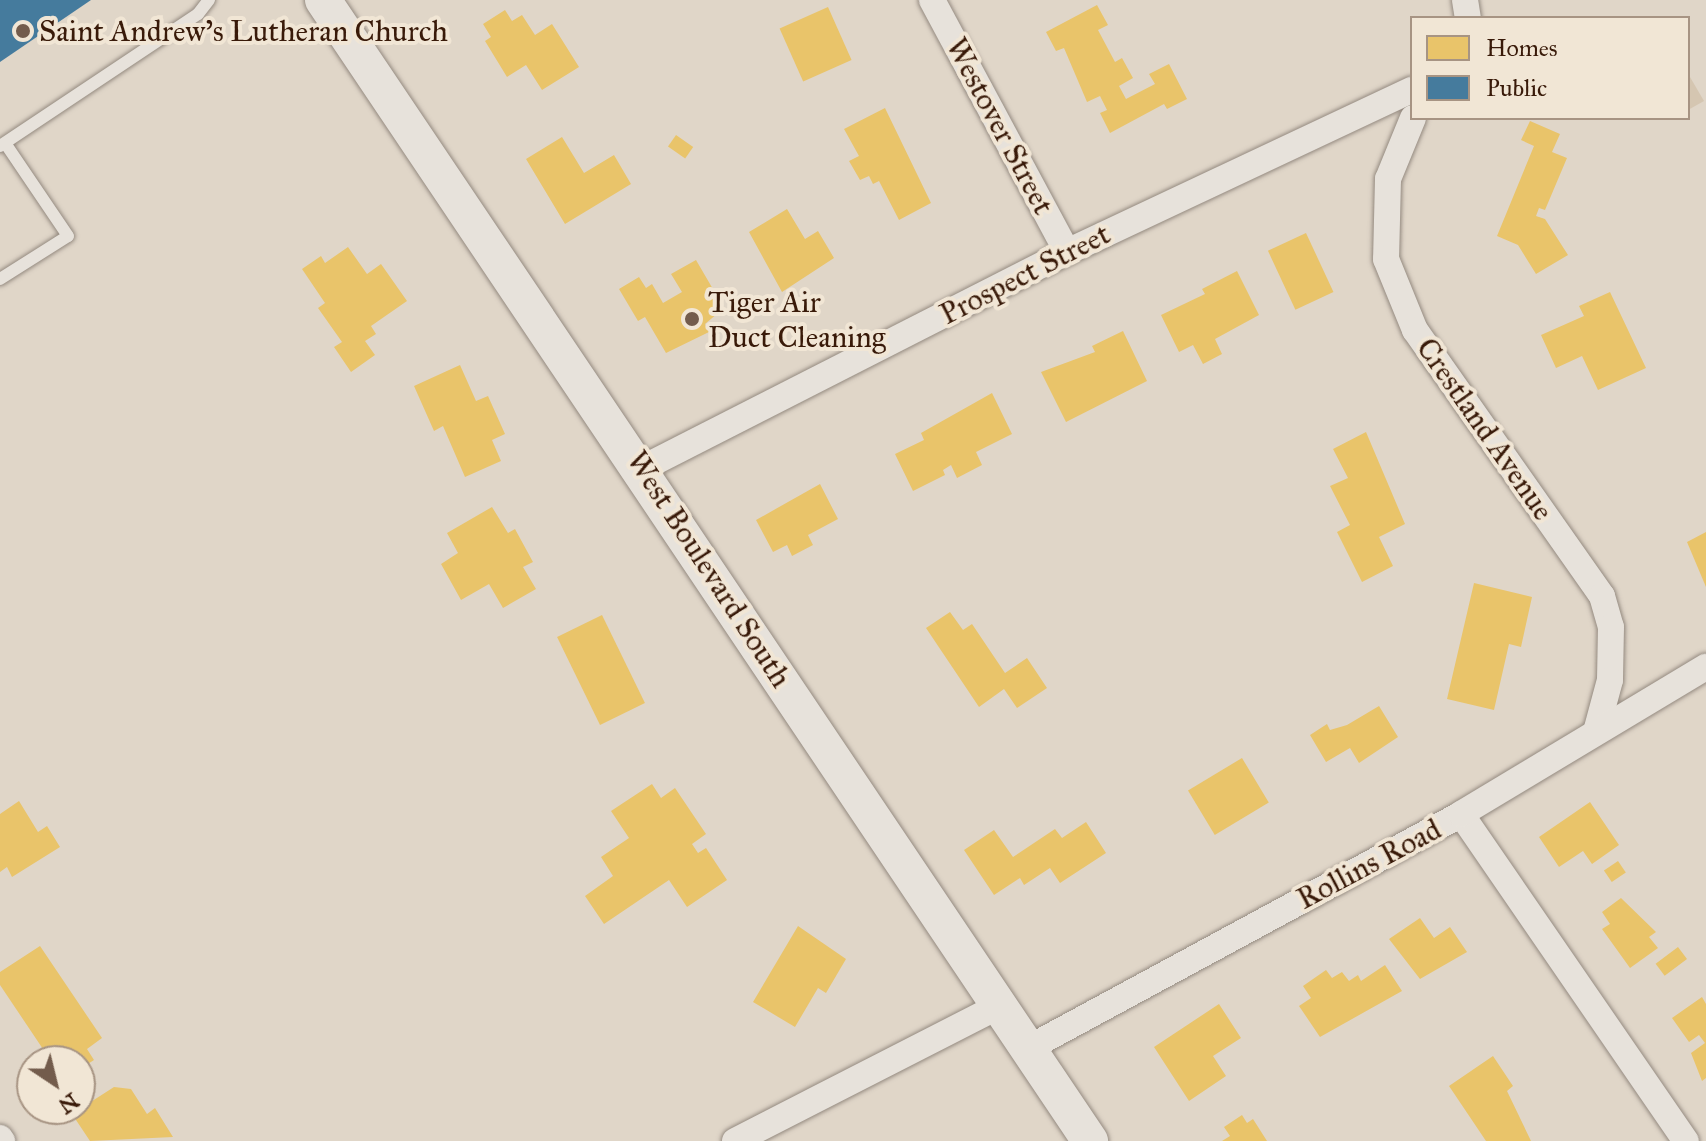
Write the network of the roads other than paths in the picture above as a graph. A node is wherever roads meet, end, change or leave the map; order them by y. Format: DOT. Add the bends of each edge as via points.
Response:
graph roads {
  1 [pos="209,0"];
  2 [pos="323,0"];
  3 [pos="932,0"];
  4 [pos="1410,91"];
  5 [pos="1412,120"];
  6 [pos="2,144"];
  7 [pos="1067,252"];
  8 [pos="0,279"];
  9 [pos="643,468"];
  10 [pos="1706,667"];
  11 [pos="1596,732"];
  12 [pos="1461,814"];
  13 [pos="997,1007"];
  14 [pos="1027,1049"];
  15 [pos="735,1141"];
  16 [pos="1090,1141"];
  17 [pos="1686,1141"];
  1 -- 6 [label="lane" via="198,14"];
  2 -- 9 [label="main road, West Boulevard South"];
  3 -- 7 [label="street, Westover Street"];
  4 -- 7 [label="street, Prospect Street"];
  5 -- 11 [label="street, Crestland Avenue" via="1388,179 1383,219 1390,271 1415,330 1602,596 1611,627 1610,680"];
  6 -- 8 [label="lane" via="68,236"];
  7 -- 9 [label="street, Prospect Street"];
  9 -- 13 [label="main road, West Boulevard South"];
  10 -- 11 [label="street, Rollins Road"];
  11 -- 12 [label="street, Rollins Road"];
  12 -- 14 [label="street, Rollins Road"];
  12 -- 17 [label="street"];
  13 -- 14 [label="main road, West Boulevard South"];
  13 -- 15 [label="street"];
  14 -- 16 [label="main road, West Boulevard South"];
}
